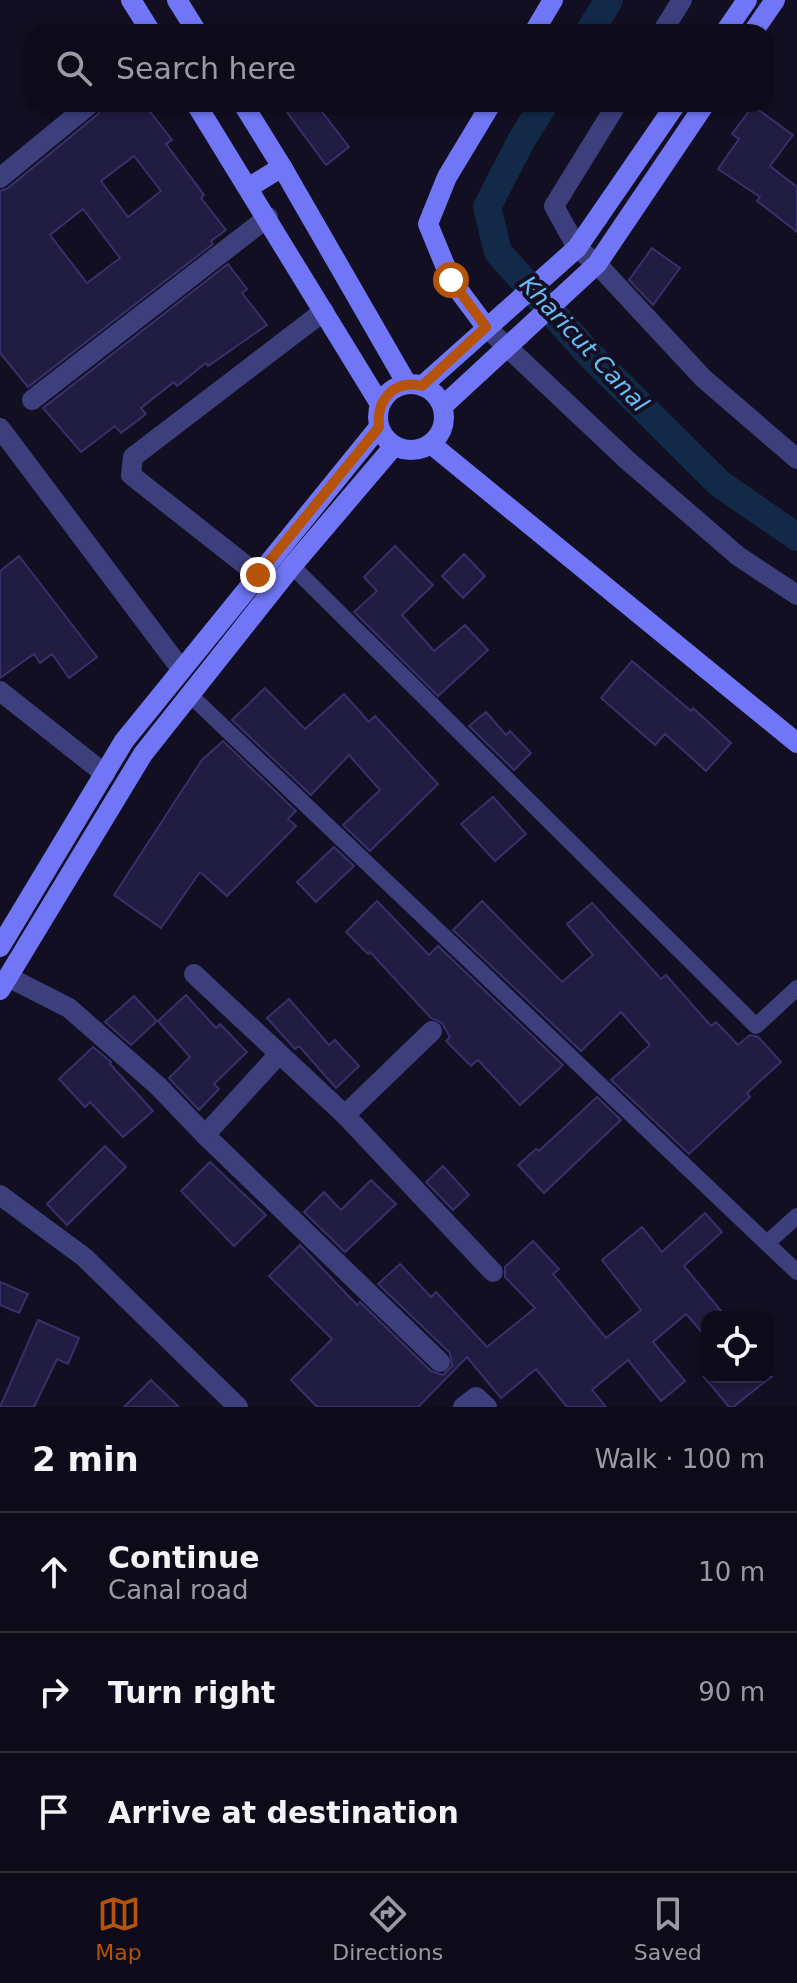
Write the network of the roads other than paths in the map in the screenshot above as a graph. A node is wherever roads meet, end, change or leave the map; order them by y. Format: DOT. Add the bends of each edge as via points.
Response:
graph roads {
  1 [pos="131,0"];
  2 [pos="177,0"];
  3 [pos="553,0"];
  4 [pos="682,0"];
  5 [pos="747,0"];
  6 [pos="775,0"];
  7 [pos="146,24"];
  8 [pos="192,24"];
  9 [pos="539,24"];
  10 [pos="667,24"];
  11 [pos="730,24"];
  12 [pos="758,24"];
  13 [pos="80,112"];
  14 [pos="201,112"];
  15 [pos="248,112"];
  16 [pos="486,112"];
  17 [pos="612,112"];
  18 [pos="670,112"];
  19 [pos="700,112"];
  20 [pos="282,167"];
  21 [pos="0,178"];
  22 [pos="248,188"];
  23 [pos="268,217"];
  24 [pos="577,248"];
  25 [pos="597,264"];
  26 [pos="324,311"];
  27 [pos="493,321"];
  28 [pos="512,340"];
  29 [pos="415,385"];
  30 [pos="32,400"];
  31 [pos="380,404"];
  32 [pos="443,406"];
  33 [pos="379,427"];
  34 [pos="0,428"];
  35 [pos="431,444"];
  36 [pos="394,446"];
  37 [pos="797,459"];
  38 [pos="292,566"];
  39 [pos="258,575"];
  40 [pos="797,595"];
  41 [pos="181,669"];
  42 [pos="0,691"];
  43 [pos="189,694"];
  44 [pos="797,743"];
  45 [pos="105,774"];
  46 [pos="0,947"];
  47 [pos="194,974"];
  48 [pos="4,983"];
  49 [pos="797,988"];
  50 [pos="432,1031"];
  51 [pos="279,1054"];
  52 [pos="345,1115"];
  53 [pos="205,1135"];
  54 [pos="0,1195"];
  55 [pos="797,1216"];
  56 [pos="767,1243"];
  57 [pos="493,1272"];
  58 [pos="797,1272"];
  59 [pos="440,1362"];
  60 [pos="238,1407"];
  61 [pos="463,1407"];
  62 [pos="487,1407"];
  1 -- 7 [label="main road"];
  2 -- 8 [label="main road"];
  3 -- 9 [label="main road"];
  4 -- 10 [label="street"];
  5 -- 11 [label="main road"];
  6 -- 12 [label="main road"];
  13 -- 21 [label="street"];
  14 -- 22 [label="main road"];
  15 -- 20 [label="main road"];
  16 -- 27 [label="main road" via="447,177 428,224 451,280"];
  17 -- 24 [label="street" via="554,206"];
  18 -- 24 [label="main road"];
  19 -- 25 [label="main road"];
  20 -- 22 [label="main road"];
  20 -- 29 [label="main road"];
  22 -- 23 [label="main road"];
  23 -- 26 [label="main road"];
  23 -- 30 [label="street"];
  24 -- 25 [label="street"];
  24 -- 27 [label="main road"];
  25 -- 28 [label="main road"];
  25 -- 37 [label="street" via="703,378"];
  26 -- 31 [label="main road"];
  26 -- 39 [label="street" via="133,457 131,475"];
  27 -- 28 [label="street"];
  27 -- 29 [label="main road"];
  28 -- 32 [label="main road"];
  28 -- 40 [label="street" via="627,460 727,547"];
  29 -- 31 [label="main road" via="387,394"];
  29 -- 32 [label="main road" via="437,396"];
  31 -- 33 [label="main road"];
  32 -- 35 [label="main road" via="443,427"];
  33 -- 36 [label="main road"];
  33 -- 39 [label="main road"];
  34 -- 41 [label="street"];
  35 -- 36 [label="main road" via="410,451"];
  35 -- 44 [label="main road"];
  36 -- 38 [label="main road"];
  38 -- 43 [label="main road"];
  38 -- 49 [label="lane" via="756,1026"];
  39 -- 41 [label="main road"];
  41 -- 45 [label="main road"];
  42 -- 45 [label="street"];
  43 -- 48 [label="main road" via="143,754"];
  43 -- 56 [label="lane"];
  45 -- 46 [label="main road"];
  47 -- 51 [label="street"];
  48 -- 53 [label="street" via="69,1008"];
  50 -- 52 [label="street"];
  51 -- 52 [label="street"];
  51 -- 53 [label="street"];
  52 -- 57 [label="street"];
  53 -- 59 [label="street"];
  54 -- 60 [label="street" via="84,1257"];
  55 -- 56 [label="lane"];
  56 -- 58 [label="lane"];
  61 -- 62 [label="street" via="476,1397"];
}
